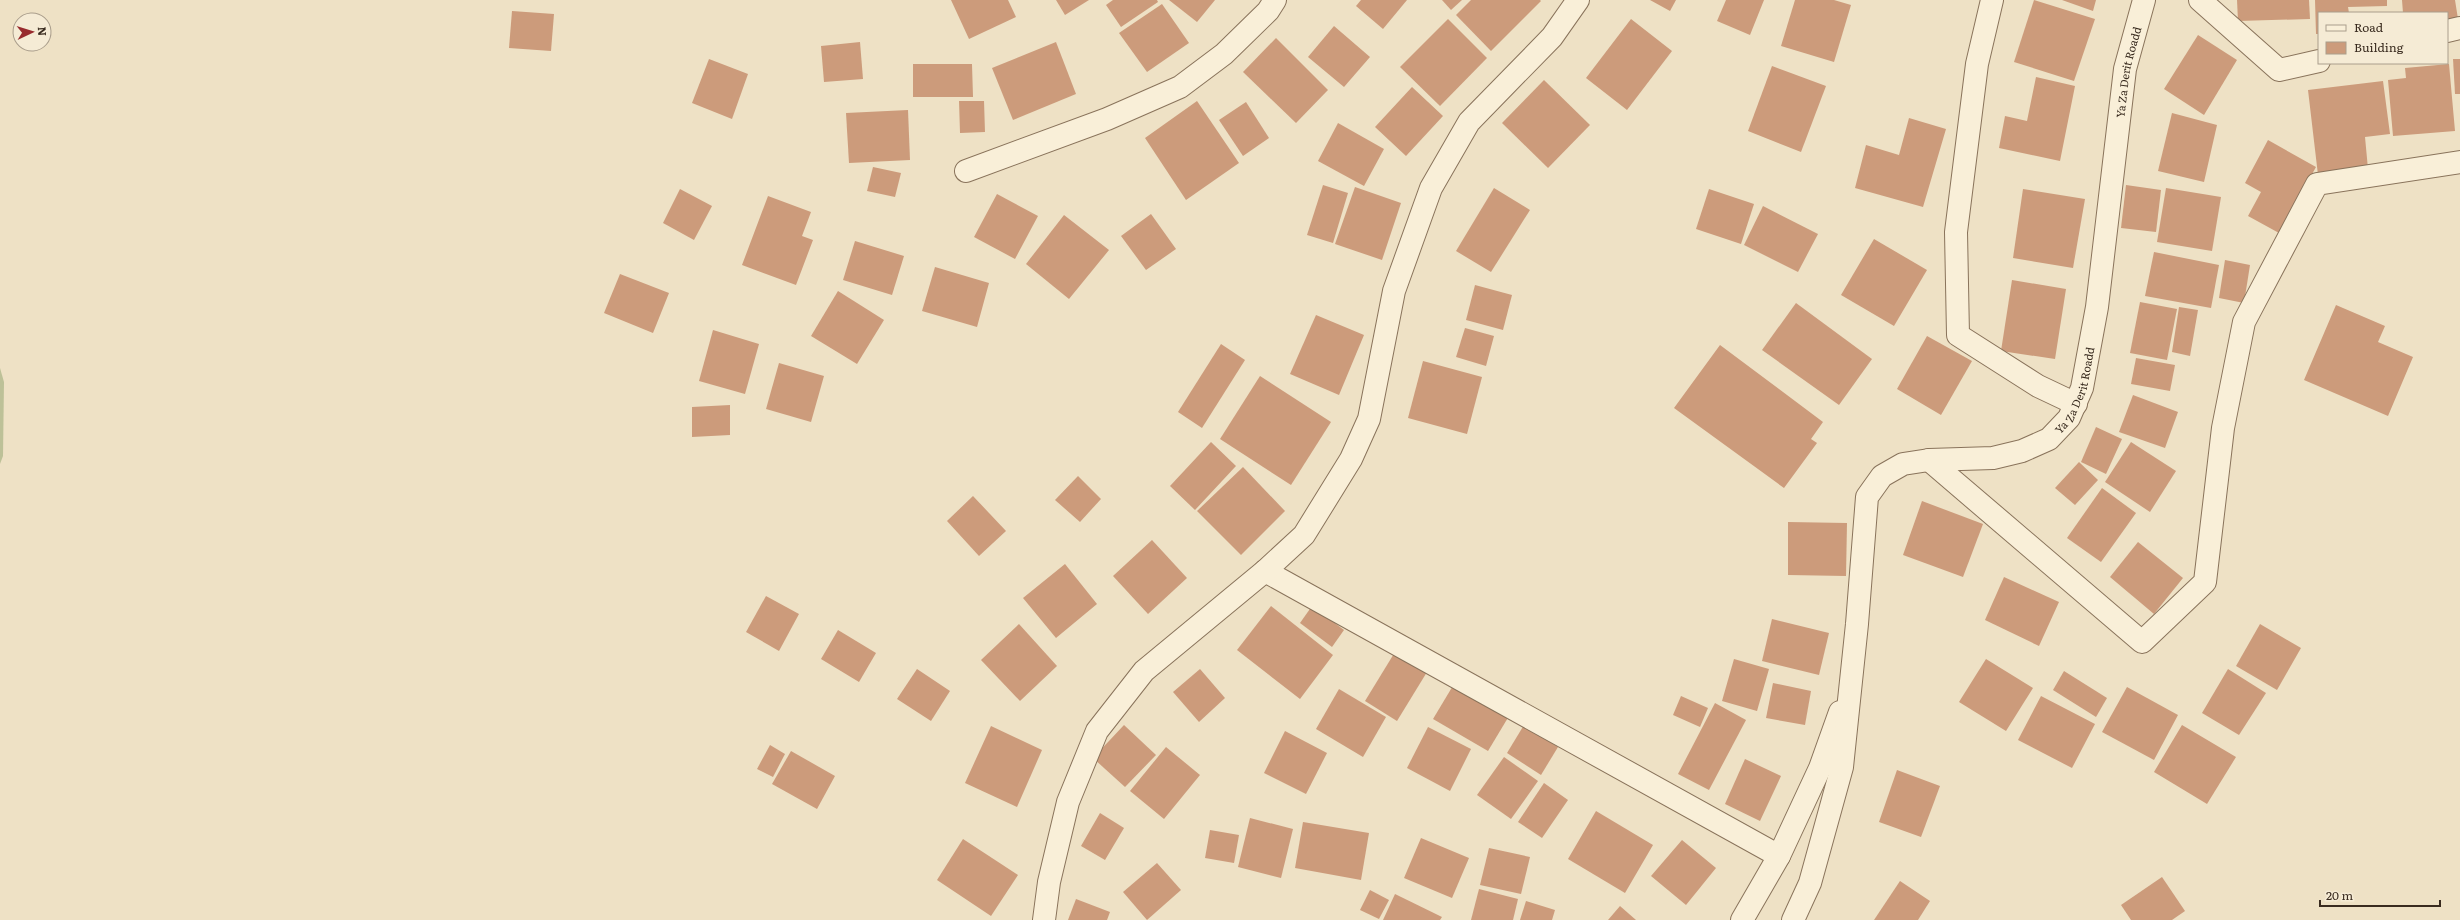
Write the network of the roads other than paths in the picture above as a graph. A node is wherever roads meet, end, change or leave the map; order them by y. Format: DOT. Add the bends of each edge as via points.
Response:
graph roads {
  1 [pos="1276,0"];
  2 [pos="1578,0"];
  3 [pos="1992,0"];
  4 [pos="2144,0"];
  5 [pos="2200,0"];
  6 [pos="2460,28"];
  7 [pos="2448,31"];
  8 [pos="2318,61"];
  9 [pos="2460,162"];
  10 [pos="966,171"];
  11 [pos="2076,404"];
  12 [pos="1929,460"];
  13 [pos="1265,571"];
  14 [pos="1853,662"];
  15 [pos="1779,856"];
  16 [pos="1044,920"];
  17 [pos="1742,920"];
  18 [pos="1793,920"];
  1 -- 10 [label="street" via="1224,54 1180,86 1107,119"];
  2 -- 13 [label="street" via="1552,37 1469,122 1431,188 1394,291 1369,419 1351,459 1304,535"];
  3 -- 11 [label="street" via="1977,64 1956,232 1958,335 2038,386"];
  4 -- 11 [label="street, Ya Za Derit Roadd" via="2125,69 2097,307 2082,388"];
  5 -- 8 [label="street" via="2279,70"];
  6 -- 7 [label="street"];
  9 -- 12 [label="street" via="2317,184 2244,322 2223,428 2205,582 2142,642"];
  11 -- 12 [label="street, Ya Za Derit Roadd" via="2069,418 2049,439 2022,451 1993,458"];
  12 -- 14 [label="street, Ya Za Derit Roadd" via="1903,464 1882,476 1867,497"];
  13 -- 15 [label="street"];
  13 -- 16 [label="street" via="1144,671 1097,731 1068,802 1049,882"];
  14 -- 15 [label="street" via="1844,701 1820,768"];
  14 -- 18 [label="street" via="1842,767 1810,883"];
  15 -- 17 [label="street"];
}
